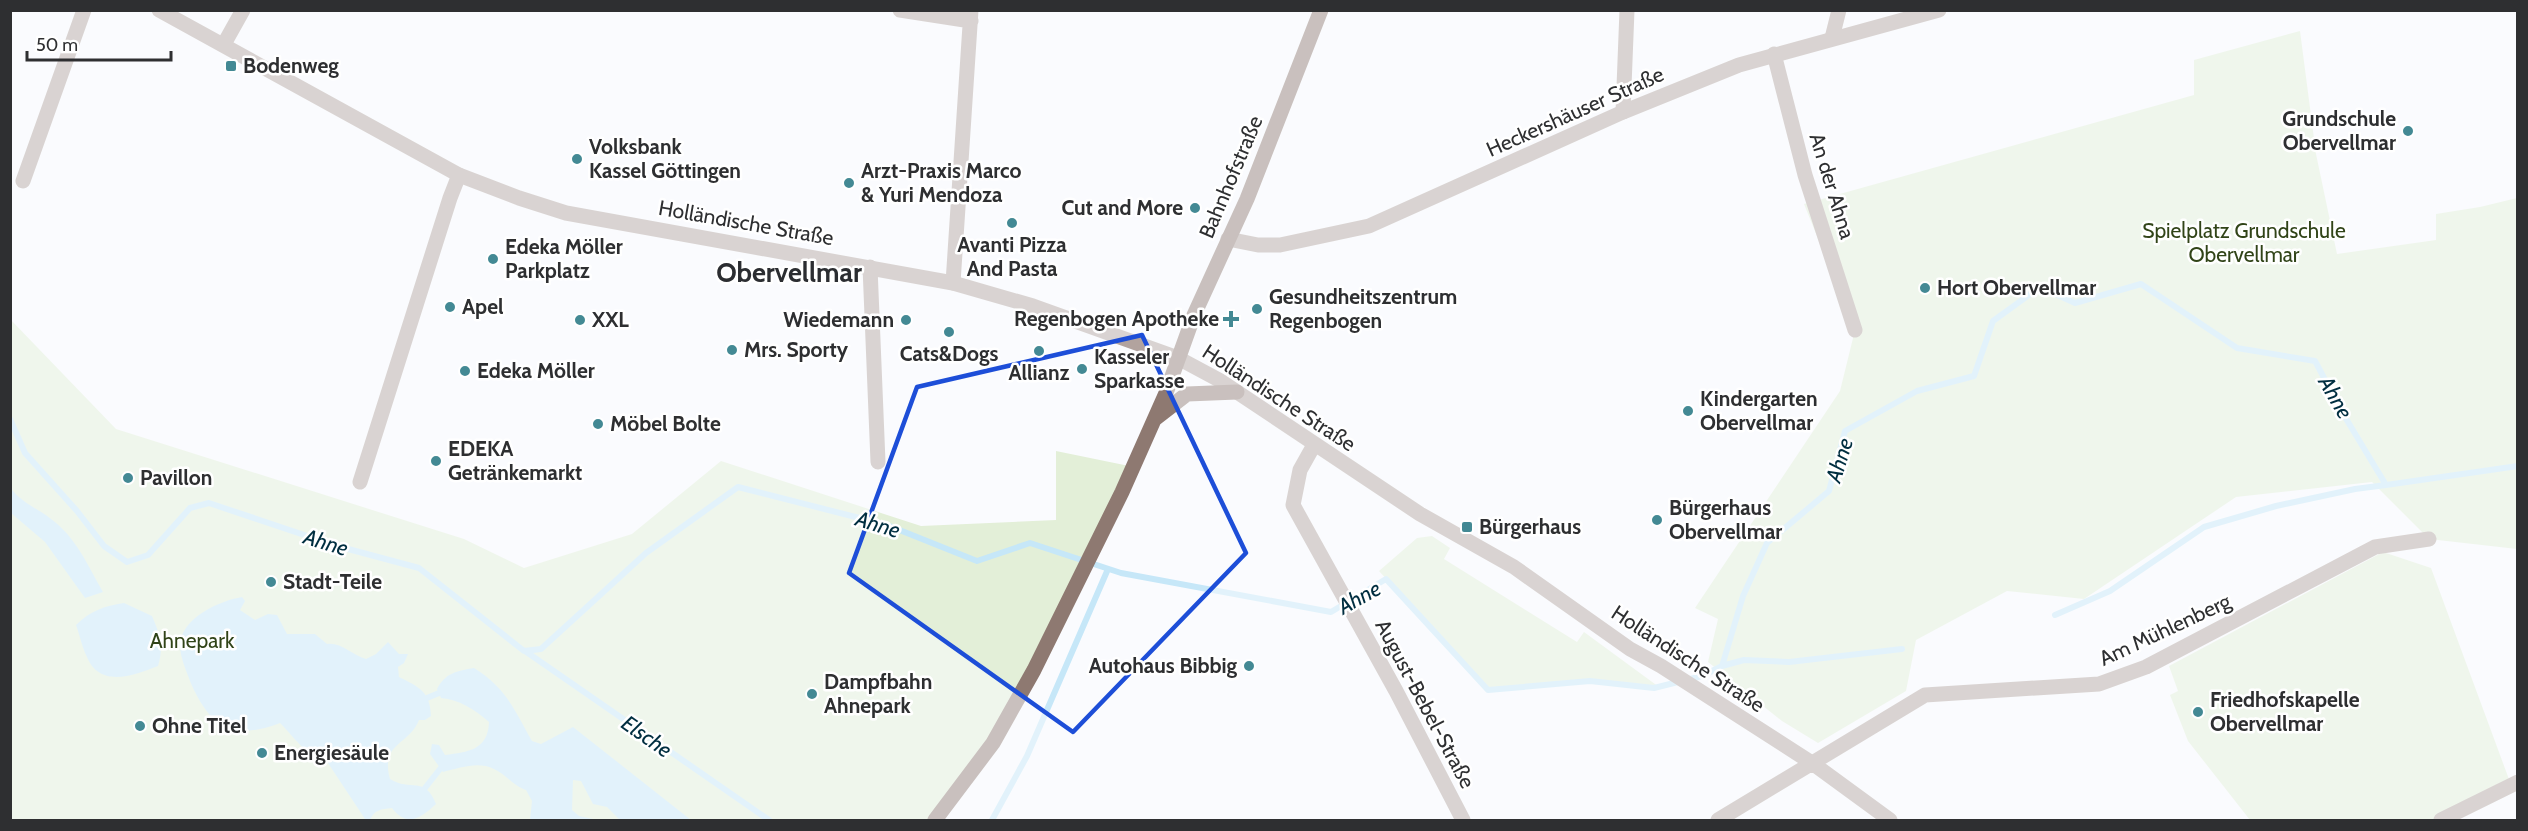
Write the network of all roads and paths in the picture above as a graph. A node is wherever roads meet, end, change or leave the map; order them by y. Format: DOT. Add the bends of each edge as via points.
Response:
graph roads {
  1 [pos="84,10"];
  2 [pos="159,10"];
  3 [pos="243,10"];
  4 [pos="900,10"];
  5 [pos="1321,10"];
  6 [pos="1627,10"];
  7 [pos="1839,10"];
  8 [pos="1939,10"];
  9 [pos="971,16"];
  10 [pos="1832,38"];
  11 [pos="224,44"];
  12 [pos="1774,54"];
  13 [pos="1623,112"];
  14 [pos="459,176"];
  15 [pos="22,181"];
  16 [pos="1228,239"];
  17 [pos="870,267"];
  18 [pos="953,283"];
  19 [pos="1855,330"];
  20 [pos="1178,358"];
  21 [pos="1237,392"];
  22 [pos="1156,418"];
  23 [pos="1314,445"];
  24 [pos="878,462"];
  25 [pos="360,482"];
  26 [pos="2429,539"];
  27 [pos="1812,763"];
  28 [pos="2517,782"];
  29 [pos="935,820"];
  30 [pos="1463,820"];
  31 [pos="1718,820"];
  32 [pos="1890,820"];
  33 [pos="2441,820"];
  1 -- 15 [label="street"];
  2 -- 11 [label="street, Holländische Straße"];
  3 -- 11 [label="street"];
  4 -- 9 [label="street"];
  5 -- 16 [label="main road, Bahnhofstraße"];
  6 -- 13 [label="street"];
  7 -- 10 [label="street"];
  8 -- 10 [label="street, Heckershäuser Straße"];
  9 -- 18 [label="street"];
  10 -- 12 [label="street, Heckershäuser Straße"];
  11 -- 14 [label="street, Holländische Straße"];
  12 -- 13 [label="street, Heckershäuser Straße"];
  12 -- 19 [label="street, An der Ahna" via="1805,175"];
  13 -- 16 [label="street, Heckershäuser Straße" via="1369,226 1280,245"];
  14 -- 17 [label="street, Holländische Straße" via="566,213"];
  14 -- 25 [label="street"];
  16 -- 20 [label="main road, Bahnhofstraße"];
  17 -- 18 [label="street, Holländische Straße"];
  17 -- 24 [label="street"];
  18 -- 20 [label="street, Holländische Straße" via="1039,308"];
  20 -- 21 [label="street, Holländische Straße"];
  20 -- 22 [label="main road, Bahnhofstraße"];
  21 -- 22 [label="main road" via="1187,394"];
  21 -- 23 [label="street, Holländische Straße"];
  22 -- 29 [label="main road, Bahnhofstraße" via="1034,670 993,743"];
  23 -- 27 [label="street, Holländische Straße" via="1420,514 1514,567 1630,649"];
  23 -- 30 [label="street, August-Bebel-Straße" via="1300,470 1293,505"];
  26 -- 27 [label="street, Am Mühlenberg" via="2375,547 2146,667 2099,684 1925,695"];
  27 -- 31 [label="street, Am Mühlenberg"];
  27 -- 32 [label="street, Holländische Straße"];
  28 -- 33 [label="street"];
}
